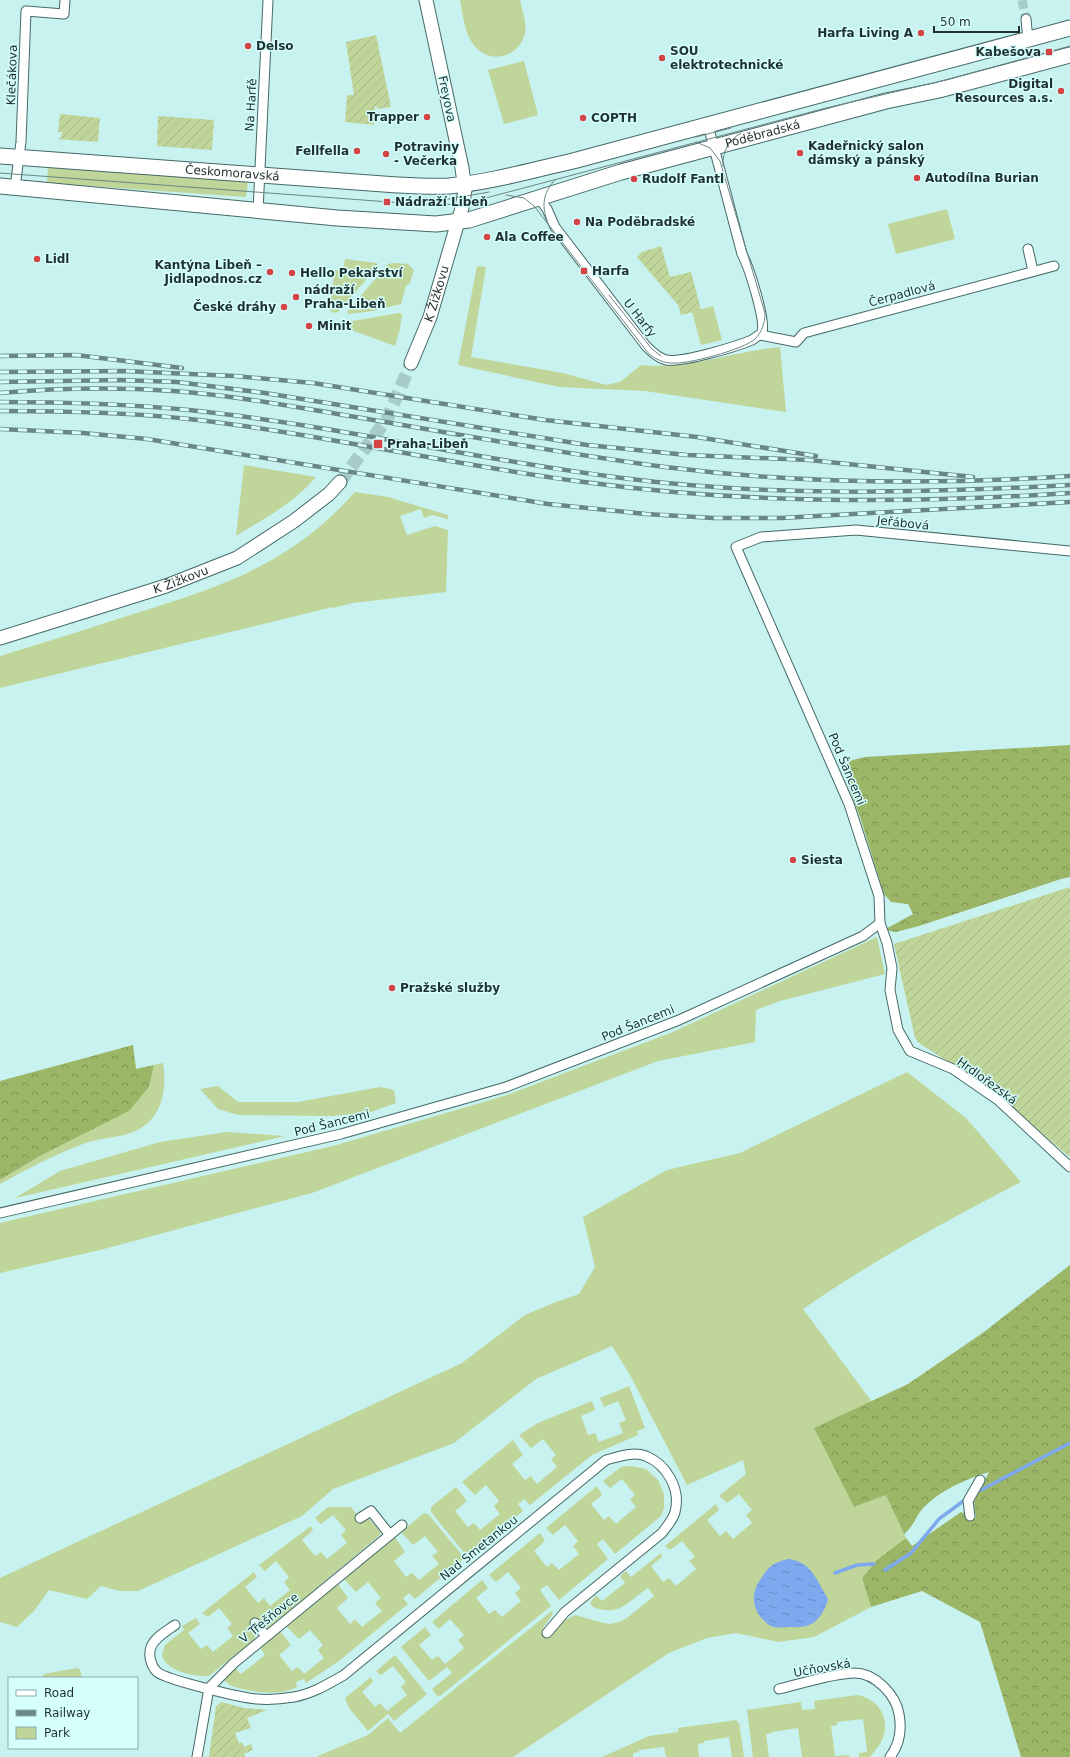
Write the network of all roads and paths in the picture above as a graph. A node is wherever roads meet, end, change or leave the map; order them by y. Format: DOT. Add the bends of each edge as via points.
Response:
graph roads {
  1 [pos="65,0"];
  2 [pos="268,0"];
  3 [pos="426,0"];
  4 [pos="1026,19"];
  5 [pos="1070,28"];
  6 [pos="1028,40"];
  7 [pos="1070,55"];
  8 [pos="708,125"];
  9 [pos="714,147"];
  10 [pos="0,156"];
  11 [pos="19,157"];
  12 [pos="260,176"];
  13 [pos="464,184"];
  14 [pos="7,187"];
  15 [pos="538,197"];
  16 [pos="258,211"];
  17 [pos="458,222"];
  18 [pos="1028,249"];
  19 [pos="1054,266"];
  20 [pos="1033,271"];
  21 [pos="761,332"];
  22 [pos="411,363"];
  23 [pos="340,482"];
  24 [pos="736,547"];
  25 [pos="1070,551"];
  26 [pos="0,638"];
  27 [pos="880,923"];
  28 [pos="1070,1167"];
  29 [pos="0,1212"];
  30 [pos="980,1480"];
  31 [pos="970,1516"];
  32 [pos="360,1518"];
  33 [pos="402,1525"];
  34 [pos="390,1535"];
  35 [pos="255,1623"];
  36 [pos="175,1625"];
  37 [pos="547,1633"];
  38 [pos="266,1636"];
  39 [pos="209,1688"];
  40 [pos="779,1689"];
  41 [pos="197,1757"];
  42 [pos="890,1757"];
  1 -- 11 [label="street, Klečákova" via="64,14 26,11"];
  2 -- 12 [label="street, Na Harfě"];
  3 -- 13 [label="main road, Freyova"];
  4 -- 6 [label="street"];
  5 -- 6 [label="main road, Poděbradská"];
  6 -- 8 [label="main road, Poděbradská"];
  7 -- 9 [label="main road, Poděbradská"];
  8 -- 9 [label="street"];
  8 -- 13 [label="main road, Poděbradská" via="552,166"];
  9 -- 15 [label="main road, Poděbradská"];
  9 -- 21 [label="street" via="742,254 748,265"];
  10 -- 11 [label="main road, Českomoravská"];
  11 -- 12 [label="main road, Českomoravská"];
  11 -- 14 [label="street, Klečákova"];
  12 -- 13 [label="main road, Českomoravská" via="426,186"];
  12 -- 16 [label="street, Na Harfě"];
  13 -- 17 [label="main road, Freyova" via="464,200"];
  14 -- 16 [label="main road"];
  15 -- 17 [label="main road, Poděbradská" via="481,217"];
  15 -- 21 [label="street, U Harfy" via="547,209 554,226 646,346 657,356 665,360 679,360 749,342"];
  16 -- 17 [label="main road" via="436,224"];
  17 -- 22 [label="main road, K Žižkovu" via="430,318"];
  18 -- 20 [label="street"];
  19 -- 20 [label="street, Čerpadlová"];
  20 -- 21 [label="street, Čerpadlová" via="804,333 796,342"];
  23 -- 26 [label="main road, K Žižkovu" via="329,494 294,521 237,558 166,586"];
  24 -- 25 [label="street, Jeřábová" via="761,537 856,530"];
  24 -- 27 [label="street, Pod Šancemi" via="849,804 879,896"];
  27 -- 28 [label="street, Hrdlořezská" via="892,968 890,990 898,1030 910,1050 953,1069 998,1100"];
  27 -- 29 [label="street, Pod Šancemi" via="863,936 706,1008 506,1088 341,1134"];
  30 -- 31 [label="street" via="968,1501"];
  32 -- 34 [label="street" via="371,1510"];
  33 -- 34 [label="street, V Třešňovce"];
  34 -- 38 [label="street, V Třešňovce"];
  35 -- 38 [label="street"];
  36 -- 39 [label="street, Nad Smetankou" via="155,1640 151,1648 151,1664 158,1672 173,1680"];
  37 -- 39 [label="street, Nad Smetankou" via="565,1612 670,1523 675,1511 673,1481 662,1467 645,1456 626,1455 606,1460 344,1675 326,1686 294,1697 256,1699"];
  38 -- 39 [label="street, V Třešňovce"];
  39 -- 41 [label="street"];
  40 -- 42 [label="street, Učňovská" via="856,1673 873,1679 889,1692 899,1712 902,1729 896,1749"];
}
